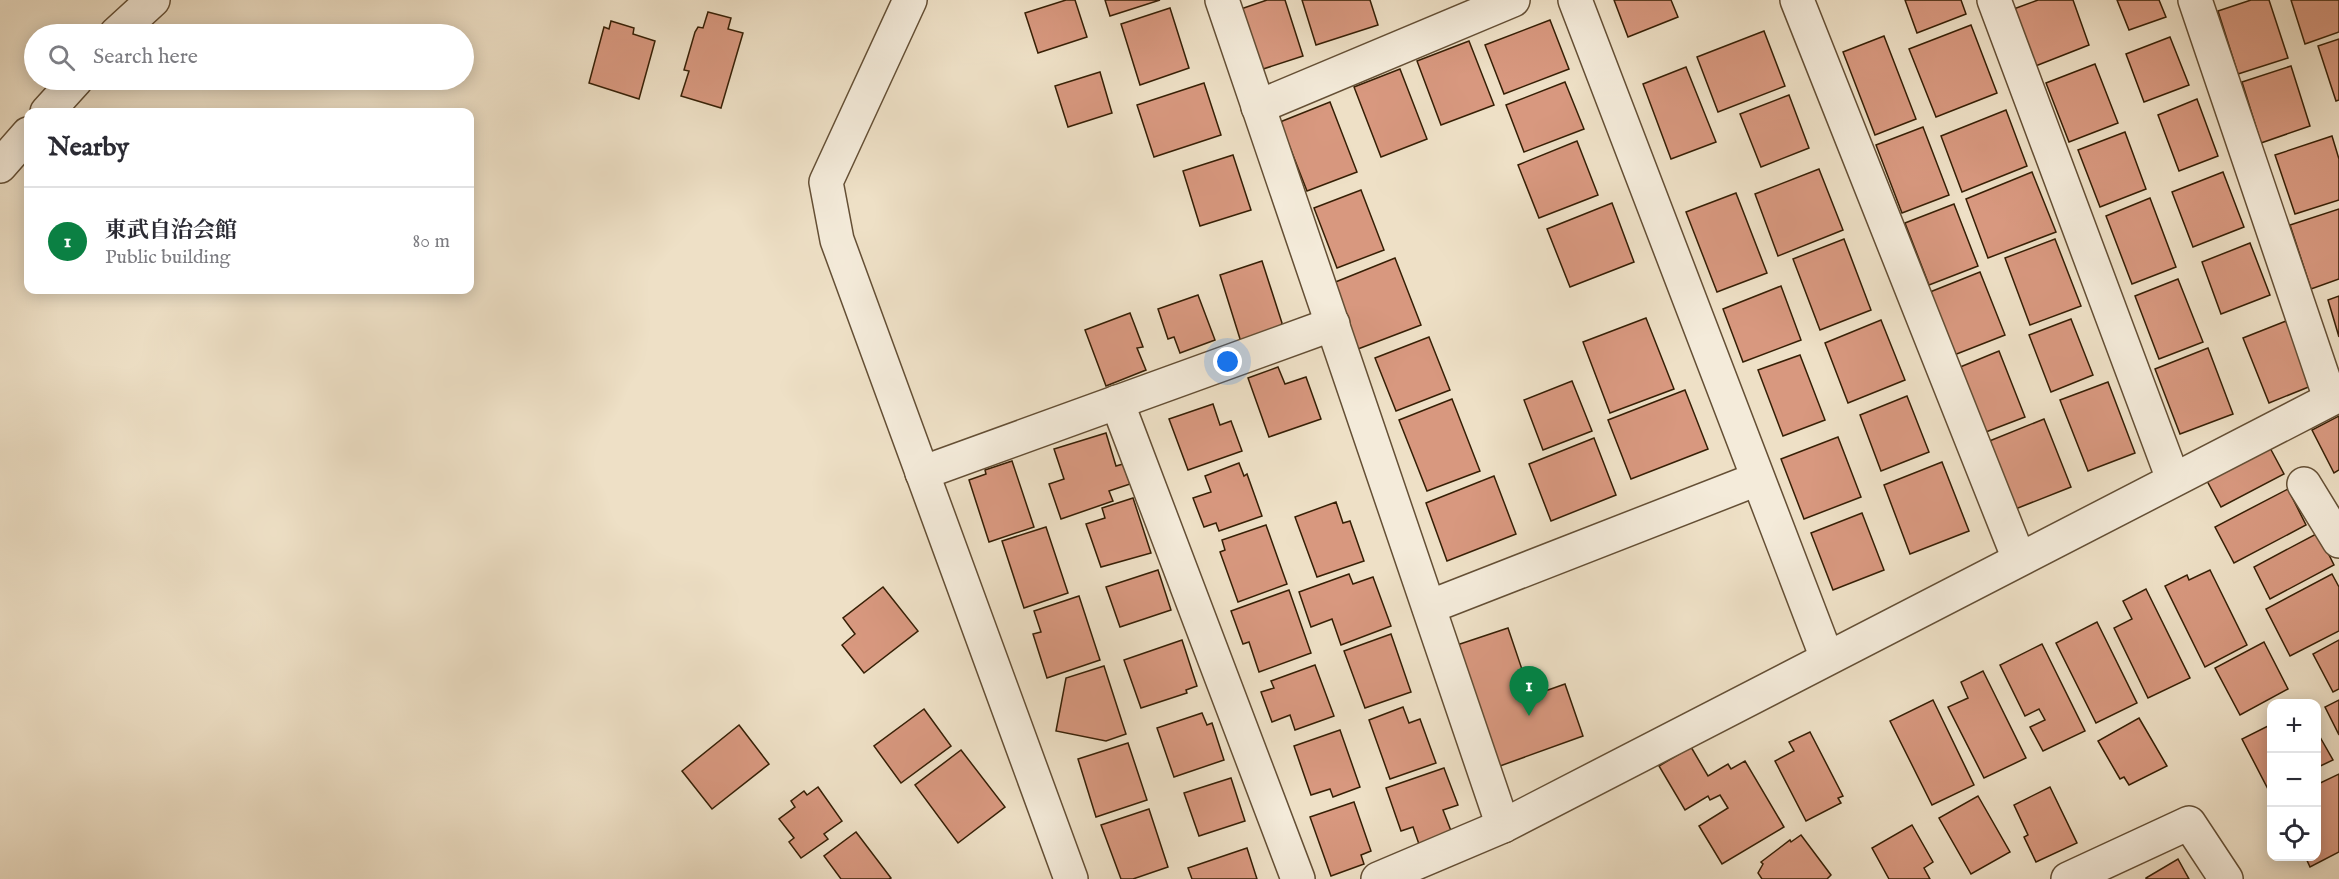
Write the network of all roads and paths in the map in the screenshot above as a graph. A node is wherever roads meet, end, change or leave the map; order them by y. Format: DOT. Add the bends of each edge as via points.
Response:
graph roads {
  1 [pos="153,0"];
  2 [pos="910,0"];
  3 [pos="1222,0"];
  4 [pos="1514,0"];
  5 [pos="1575,0"];
  6 [pos="1797,0"];
  7 [pos="1994,0"];
  8 [pos="2195,0"];
  9 [pos="127,24"];
  10 [pos="67,90"];
  11 [pos="1258,107"];
  12 [pos="51,108"];
  13 [pos="1333,324"];
  14 [pos="2335,396"];
  15 [pos="1117,402"];
  16 [pos="922,473"];
  17 [pos="1757,479"];
  18 [pos="2174,479"];
  19 [pos="2304,484"];
  20 [pos="2339,541"];
  21 [pos="2019,559"];
  22 [pos="1429,607"];
  23 [pos="1827,658"];
  24 [pos="1503,826"];
  25 [pos="1071,879"];
  26 [pos="1298,879"];
  27 [pos="1377,879"];
  28 [pos="2068,879"];
  29 [pos="2226,879"];
  1 -- 9 [label="street"];
  2 -- 16 [label="street" via="826,182 837,240"];
  3 -- 11 [label="street"];
  4 -- 11 [label="street"];
  5 -- 17 [label="street"];
  6 -- 21 [label="street"];
  7 -- 18 [label="street"];
  8 -- 14 [label="street"];
  10 -- 12 [label="street"];
  11 -- 13 [label="street"];
  13 -- 15 [label="street"];
  13 -- 22 [label="street"];
  14 -- 18 [label="street"];
  15 -- 16 [label="street"];
  15 -- 26 [label="street"];
  16 -- 25 [label="street"];
  17 -- 22 [label="street"];
  17 -- 23 [label="street"];
  18 -- 21 [label="street"];
  19 -- 20 [label="street"];
  21 -- 23 [label="street"];
  22 -- 24 [label="street"];
  23 -- 24 [label="street"];
  24 -- 27 [label="street"];
  28 -- 29 [label="street" via="2189,823"];
}
